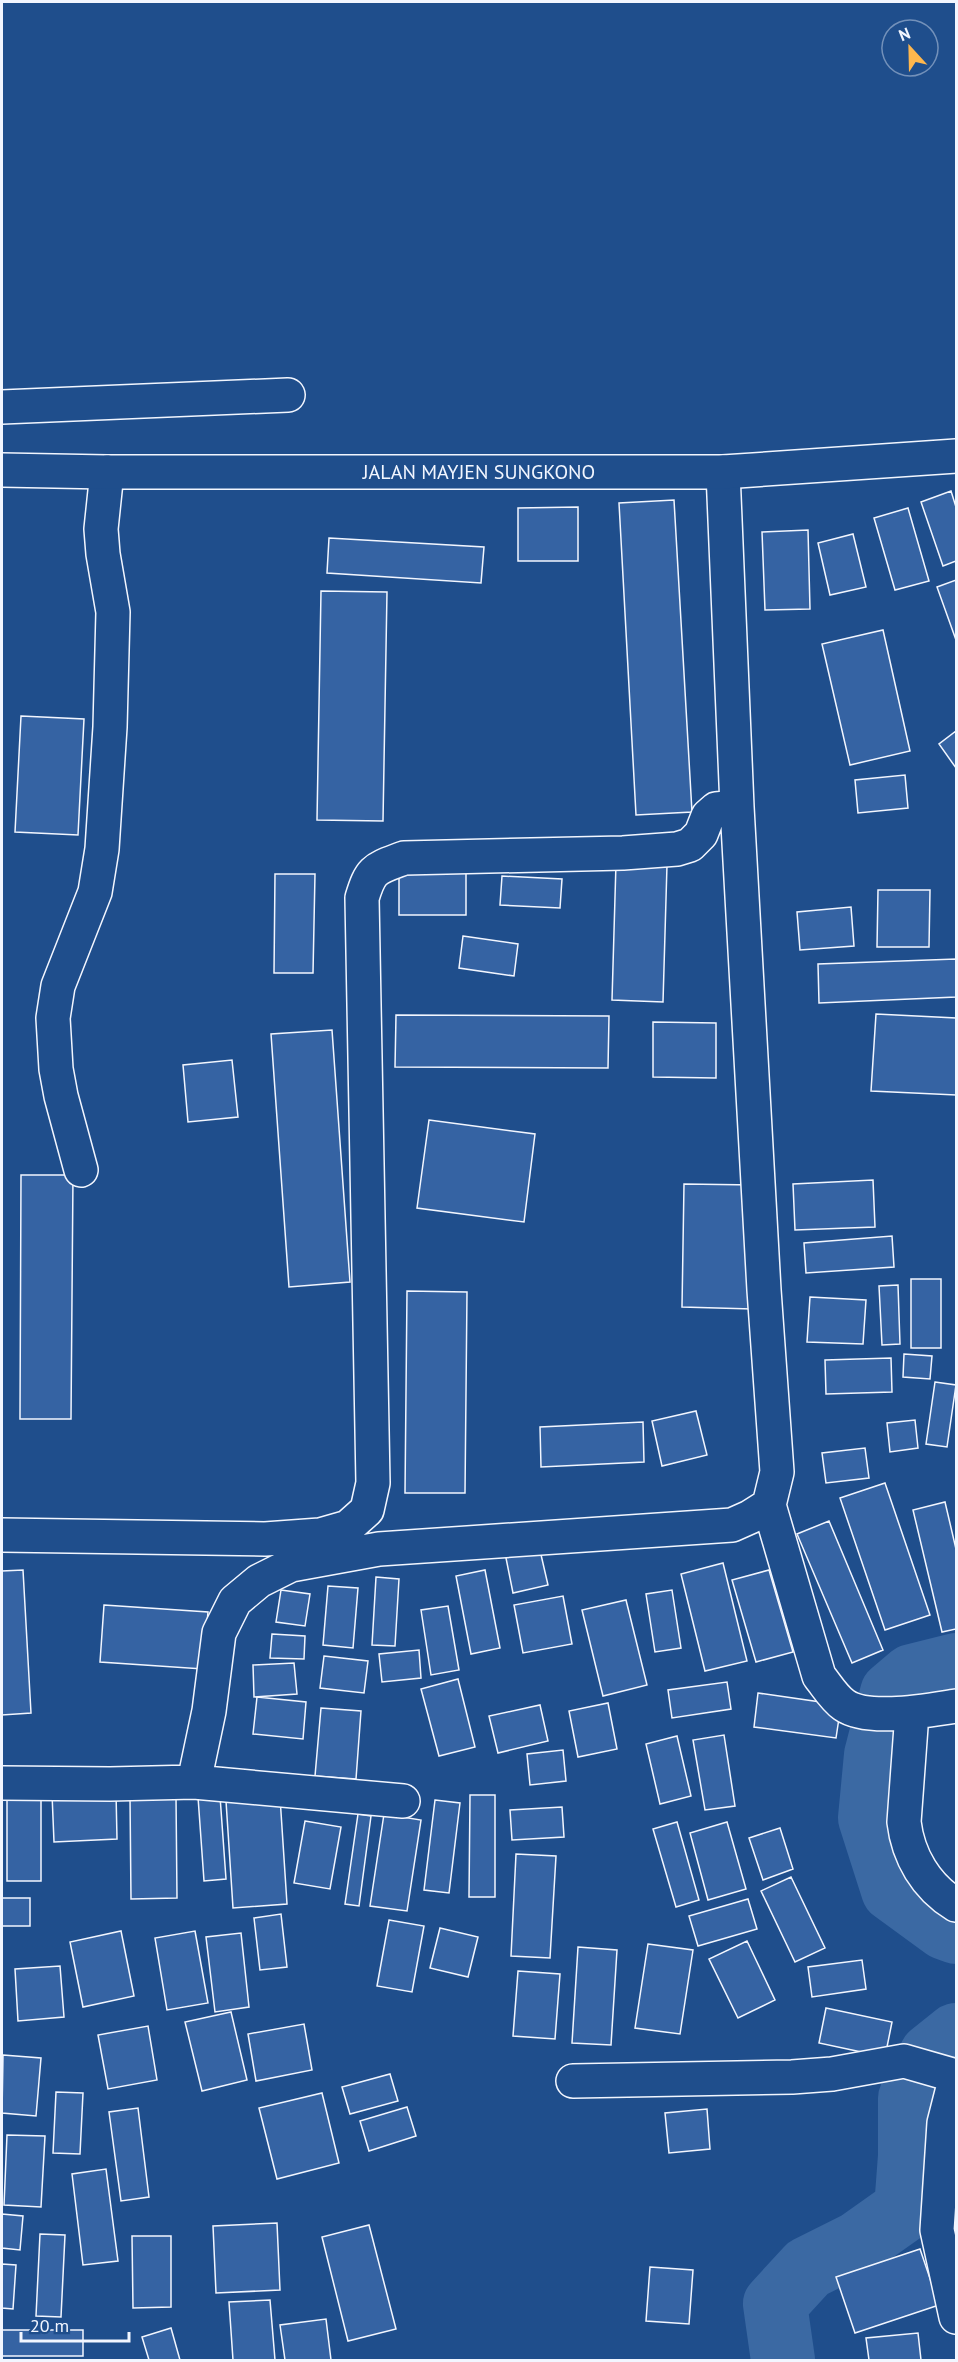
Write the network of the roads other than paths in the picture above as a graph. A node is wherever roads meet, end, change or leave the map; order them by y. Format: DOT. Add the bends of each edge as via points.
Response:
graph roads {
  1 [pos="288,396"];
  2 [pos="2,406"];
  3 [pos="957,456"];
  4 [pos="2,470"];
  5 [pos="107,472"];
  6 [pos="723,472"];
  7 [pos="737,807"];
  8 [pos="81,1170"];
  9 [pos="768,1505"];
  10 [pos="2,1535"];
  11 [pos="957,1706"];
  12 [pos="895,1713"];
  13 [pos="194,1782"];
  14 [pos="2,1783"];
  15 [pos="403,1801"];
  16 [pos="957,1905"];
  17 [pos="954,2075"];
  18 [pos="573,2081"];
  19 [pos="957,2317"];
  1 -- 2 [label="street"];
  3 -- 6 [label="street, JALAN MAYJEN SUNGKONO"];
  4 -- 5 [label="street, JALAN MAYJEN SUNGKONO"];
  5 -- 6 [label="street, JALAN MAYJEN SUNGKONO"];
  5 -- 8 [label="street" via="101,529 112,612 102,849 95,892 58,986 53,1018 59,1087"];
  6 -- 7 [label="street"];
  7 -- 9 [label="street" via="777,1472"];
  7 -- 10 [label="street" via="716,809 708,816 701,834 690,845 677,849 404,858 368,877 362,898 373,1483 367,1510 348,1527 320,1535 266,1539"];
  9 -- 12 [label="street" via="819,1676 845,1706 856,1711"];
  9 -- 13 [label="street" via="732,1525 379,1549 291,1564 259,1581 235,1601 219,1633 209,1711"];
  11 -- 12 [label="street"];
  12 -- 16 [label="street" via="906,1838 927,1881"];
  13 -- 14 [label="street"];
  13 -- 15 [label="street"];
  17 -- 18 [label="street" via="904,2061 792,2078"];
  17 -- 19 [label="street" via="944,2123 937,2230"];
}
